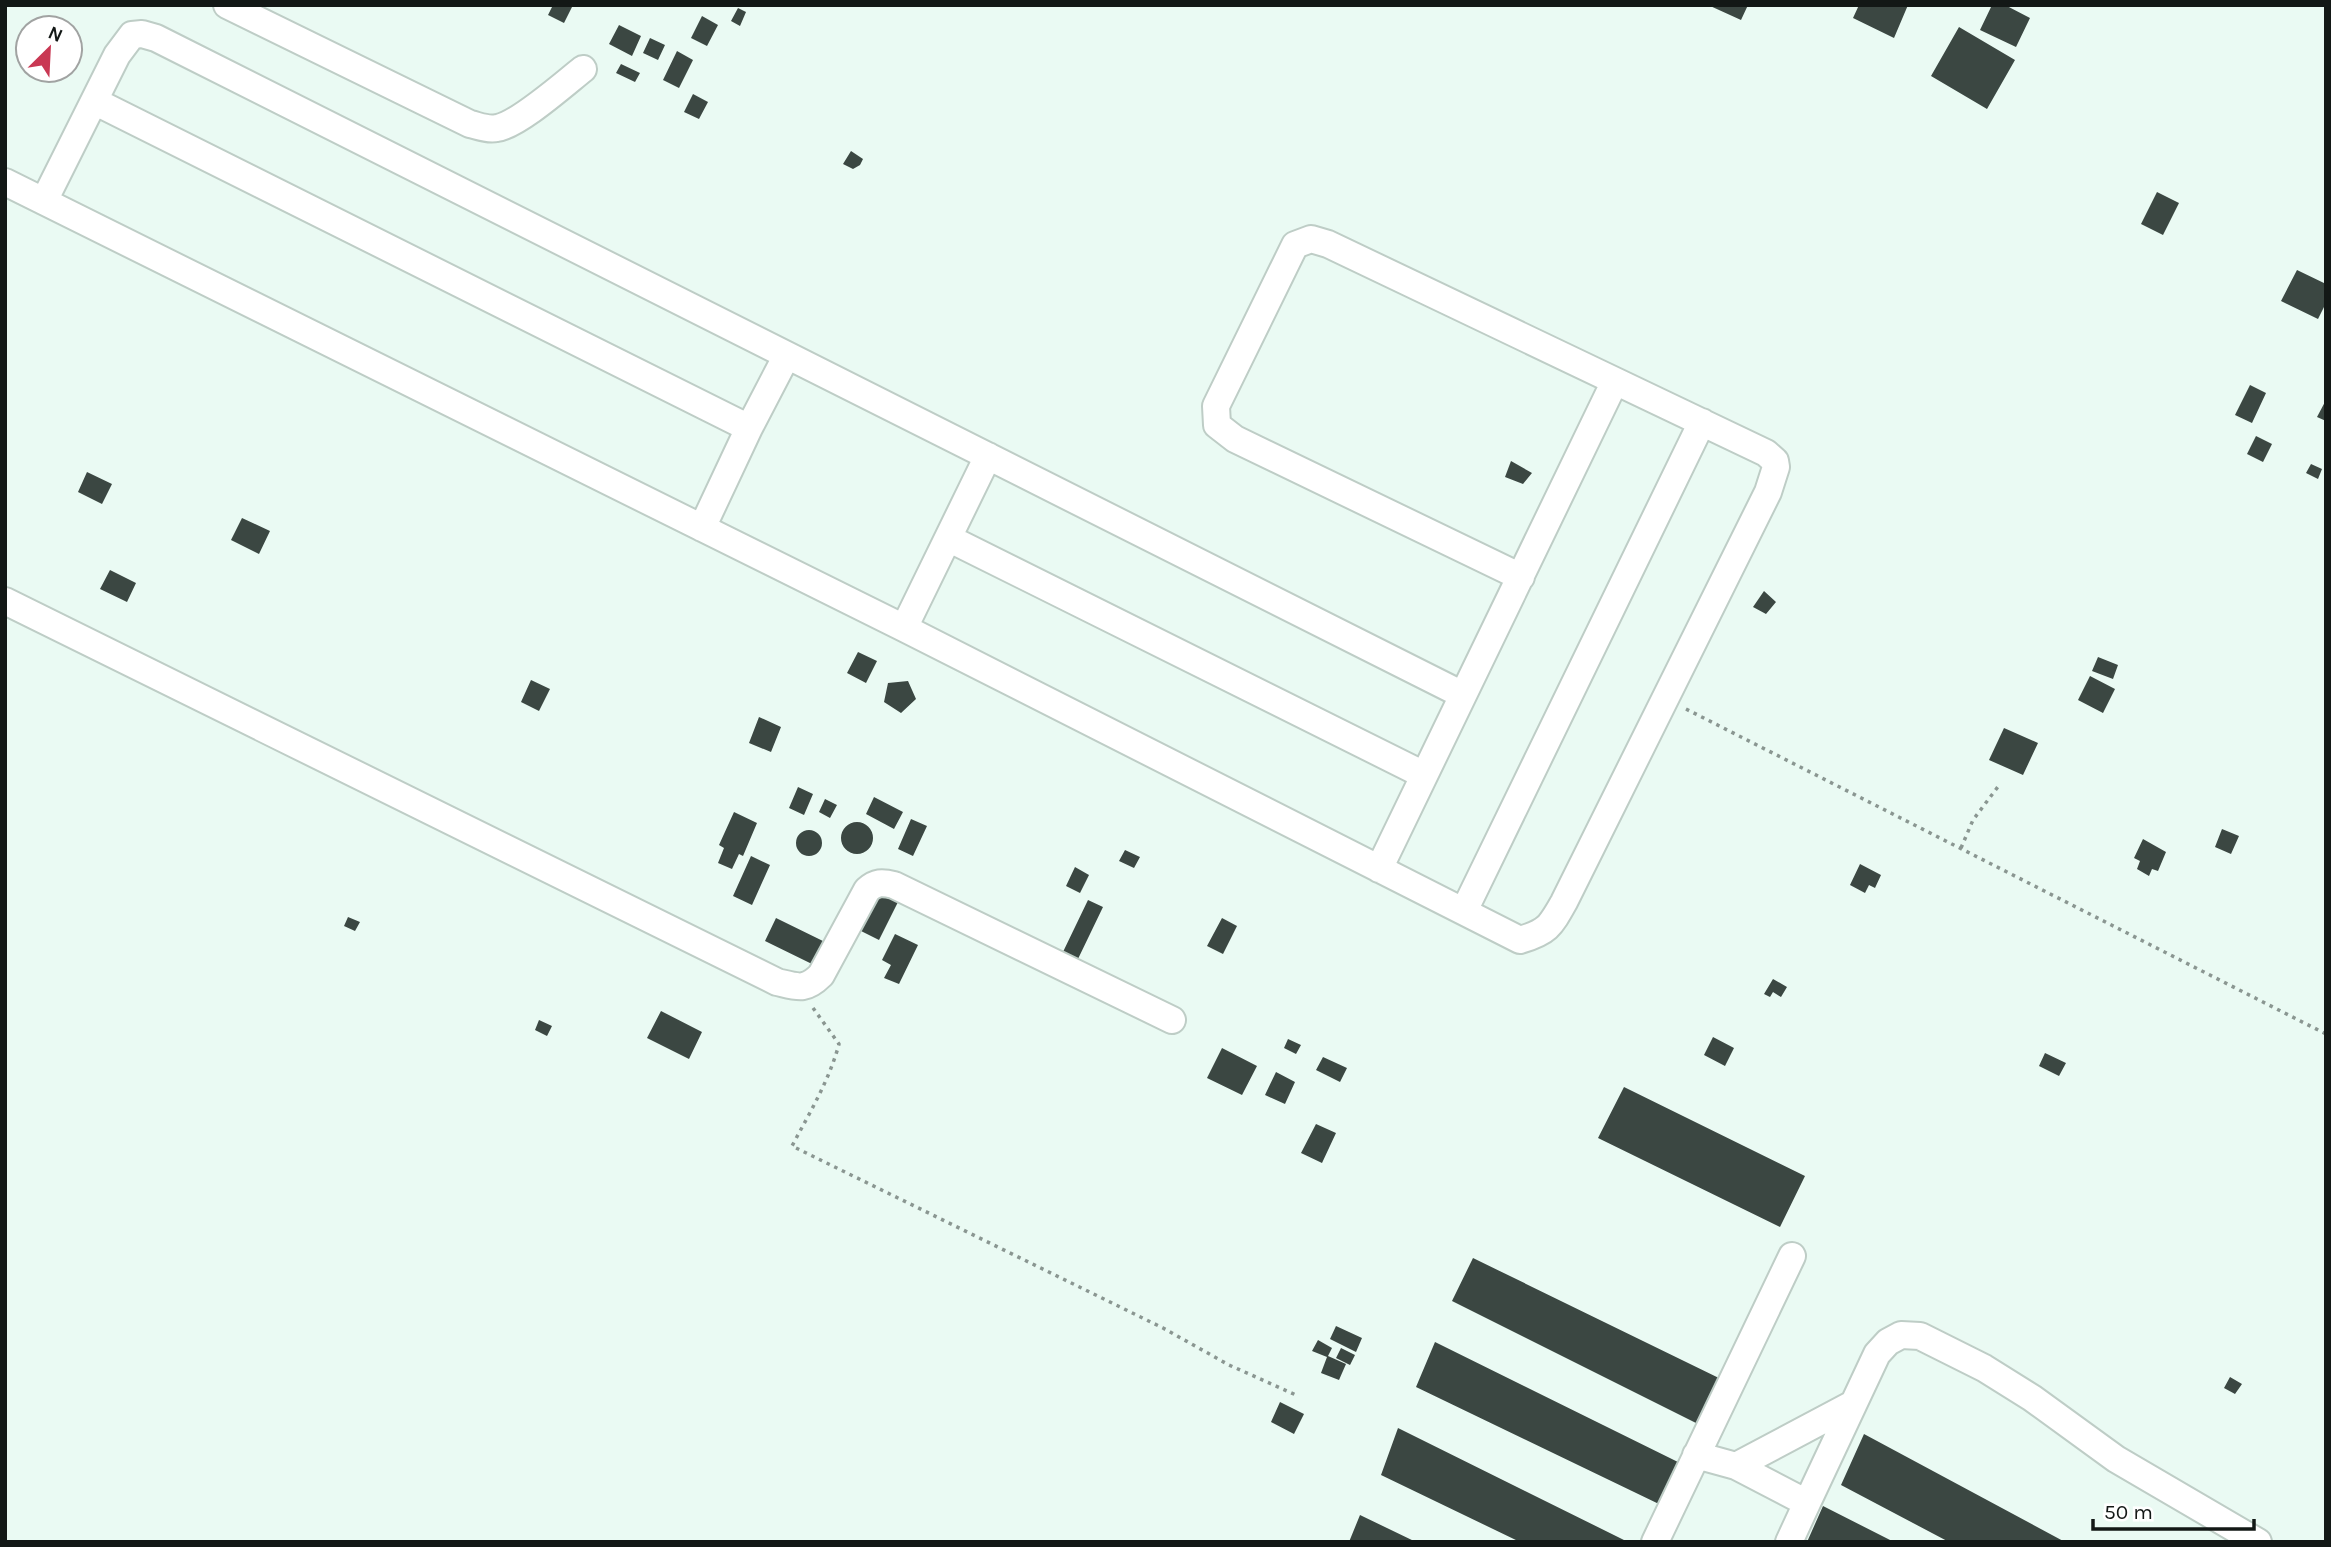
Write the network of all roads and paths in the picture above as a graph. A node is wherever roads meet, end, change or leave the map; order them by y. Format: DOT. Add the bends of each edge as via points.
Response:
graph roads {
  1 [pos="228,5"];
  2 [pos="583,69"];
  3 [pos="94,101"];
  4 [pos="5,182"];
  5 [pos="44,201"];
  6 [pos="787,355"];
  7 [pos="1615,381"];
  8 [pos="1702,422"];
  9 [pos="749,428"];
  10 [pos="988,456"];
  11 [pos="702,528"];
  12 [pos="948,538"];
  13 [pos="1521,577"];
  14 [pos="5,601"];
  15 [pos="904,628"];
  16 [pos="1463,695"];
  17 [pos="1665,698"];
  18 [pos="1424,775"];
  19 [pos="2000,784"];
  20 [pos="1961,848"];
  21 [pos="1379,869"];
  22 [pos="1464,911"];
  23 [pos="792,986"];
  24 [pos="1172,1020"];
  25 [pos="2326,1034"];
  26 [pos="1792,1256"];
  27 [pos="1296,1395"];
  28 [pos="1851,1405"];
  29 [pos="1696,1454"];
  30 [pos="1736,1466"];
  31 [pos="1807,1503"];
  32 [pos="1655,1542"];
  33 [pos="1789,1542"];
  34 [pos="2258,1542"];
  1 -- 2 [label="street" via="487,129 517,119"];
  3 -- 5 [label="street"];
  3 -- 6 [label="street" via="132,35 156,38"];
  3 -- 9 [label="street"];
  4 -- 5 [label="street"];
  5 -- 11 [label="street"];
  6 -- 9 [label="street"];
  6 -- 10 [label="street"];
  7 -- 8 [label="street"];
  7 -- 13 [label="street"];
  7 -- 13 [label="street" via="1311,239 1295,245 1239,358 1216,406 1215,422 1222,430"];
  8 -- 17 [label="street" via="1766,453 1776,467 1768,492"];
  8 -- 22 [label="street"];
  9 -- 11 [label="street"];
  10 -- 12 [label="street"];
  10 -- 16 [label="street"];
  11 -- 15 [label="street"];
  12 -- 15 [label="street"];
  12 -- 18 [label="street"];
  13 -- 16 [label="street"];
  14 -- 23 [label="street"];
  15 -- 21 [label="street"];
  16 -- 18 [label="street"];
  17 -- 20 [label="path"];
  17 -- 22 [label="street" via="1550,927 1520,940"];
  18 -- 21 [label="street"];
  19 -- 20 [label="path" via="1973,820"];
  20 -- 25 [label="path"];
  21 -- 22 [label="street"];
  23 -- 24 [label="street" via="811,985 821,975 867,890 882,882"];
  23 -- 27 [label="path" via="839,1044 819,1099 792,1146"];
  26 -- 29 [label="street"];
  28 -- 30 [label="street"];
  28 -- 31 [label="street"];
  28 -- 34 [label="street" via="1888,1342 1901,1335 1920,1336 1984,1368 2116,1459"];
  29 -- 30 [label="street"];
  29 -- 32 [label="street"];
  30 -- 31 [label="street"];
  31 -- 33 [label="street"];
}
